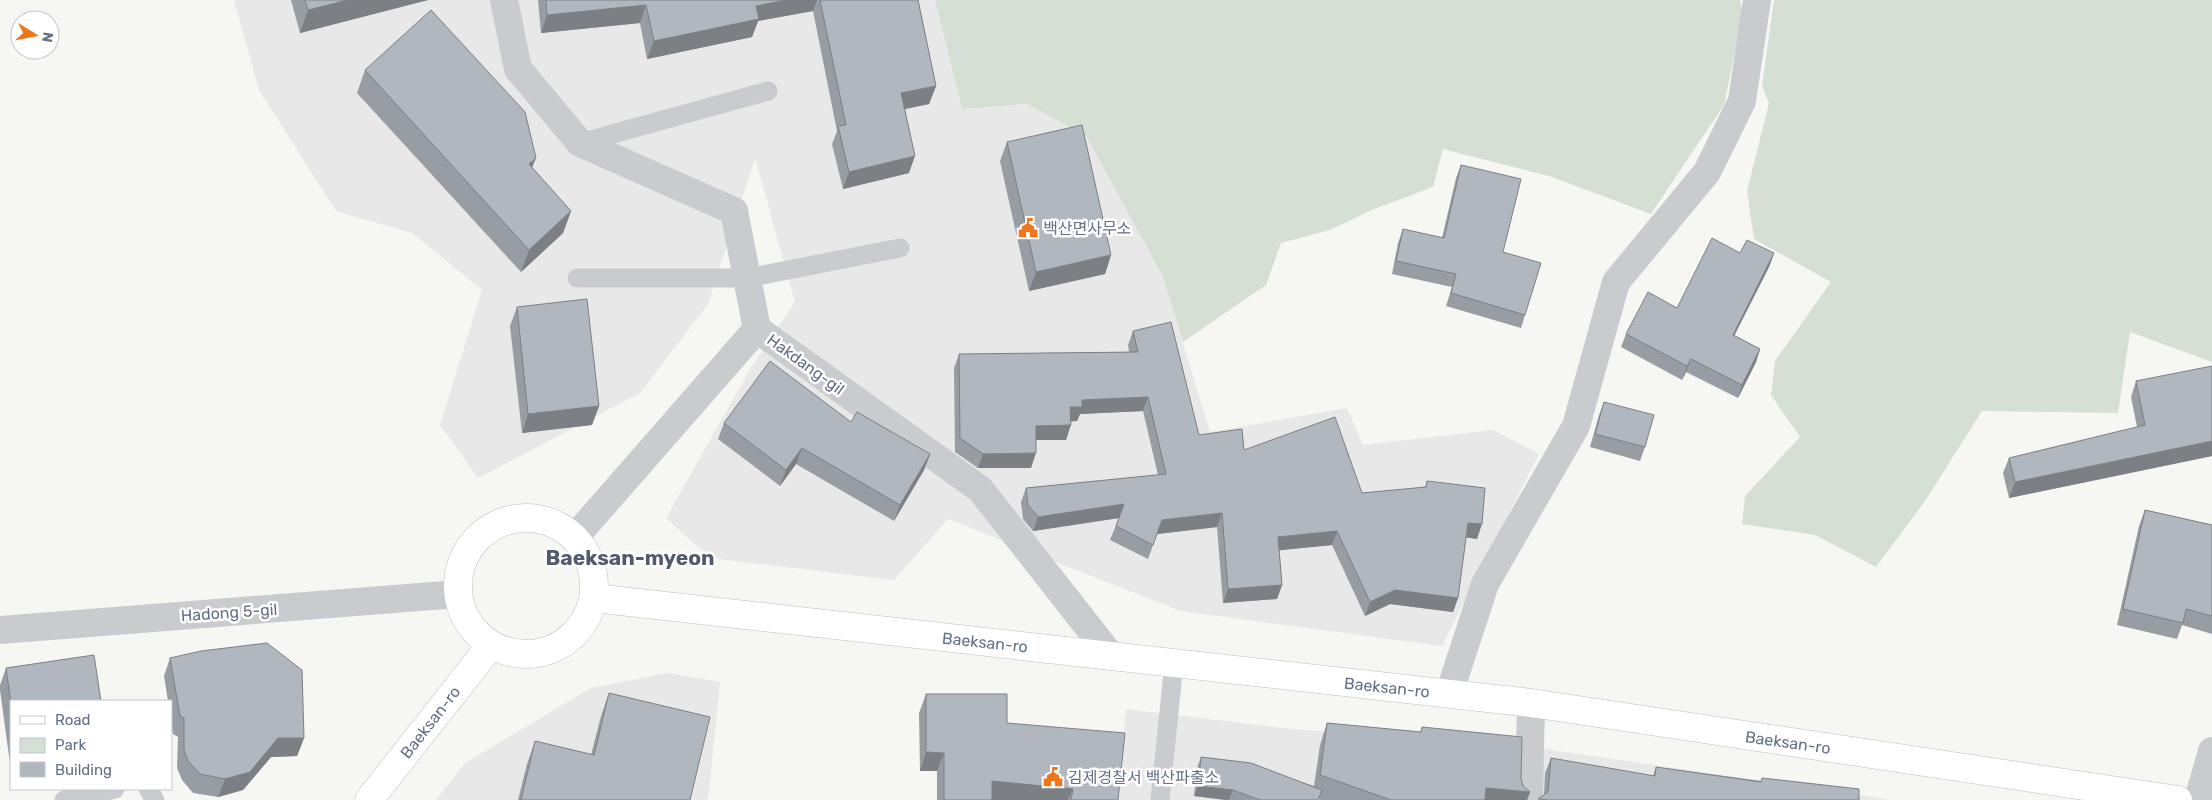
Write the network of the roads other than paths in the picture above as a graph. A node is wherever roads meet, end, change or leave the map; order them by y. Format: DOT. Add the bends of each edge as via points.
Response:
graph roads {
  1 [pos="504,0"];
  2 [pos="1757,0"];
  3 [pos="768,90"];
  4 [pos="580,143"];
  5 [pos="900,248"];
  6 [pos="577,278"];
  7 [pos="747,278"];
  8 [pos="756,329"];
  9 [pos="575,537"];
  10 [pos="458,594"];
  11 [pos="594,598"];
  12 [pos="0,630"];
  13 [pos="491,645"];
  14 [pos="1112,656"];
  15 [pos="1174,663"];
  16 [pos="1449,694"];
  17 [pos="1531,704"];
  18 [pos="2212,751"];
  19 [pos="110,790"];
  20 [pos="64,800"];
  21 [pos="369,800"];
  22 [pos="1160,800"];
  23 [pos="1529,800"];
  24 [pos="2178,800"];
  25 [pos="2198,800"];
  1 -- 4 [label="street, Hakdang-gil" via="518,69"];
  2 -- 16 [label="street" via="1742,101 1707,172 1616,282 1576,426 1485,584"];
  3 -- 4 [label="lane"];
  4 -- 7 [label="street, Hakdang-gil" via="734,211"];
  5 -- 7 [label="lane"];
  6 -- 7 [label="lane"];
  7 -- 8 [label="street, Hakdang-gil"];
  8 -- 9 [label="street"];
  8 -- 14 [label="street, Hakdang-gil" via="980,488"];
  9 -- 10 [label="main road" via="558,525 538,518 517,518 496,524 466,553 459,573"];
  9 -- 11 [label="main road" via="588,555 595,576"];
  10 -- 12 [label="street, Hadong 5-gil"];
  10 -- 13 [label="main road" via="464,614 475,632"];
  11 -- 13 [label="main road" via="586,619 573,636 555,649 526,654 512,653"];
  11 -- 14 [label="main road, Baeksan-ro"];
  13 -- 21 [label="main road, Baeksan-ro"];
  14 -- 15 [label="main road, Baeksan-ro"];
  15 -- 16 [label="main road, Baeksan-ro"];
  15 -- 22 [label="lane"];
  16 -- 17 [label="main road, Baeksan-ro"];
  17 -- 23 [label="street"];
  17 -- 24 [label="main road, Baeksan-ro"];
  18 -- 25 [label="street"];
  19 -- 20 [label="lane"];
}
